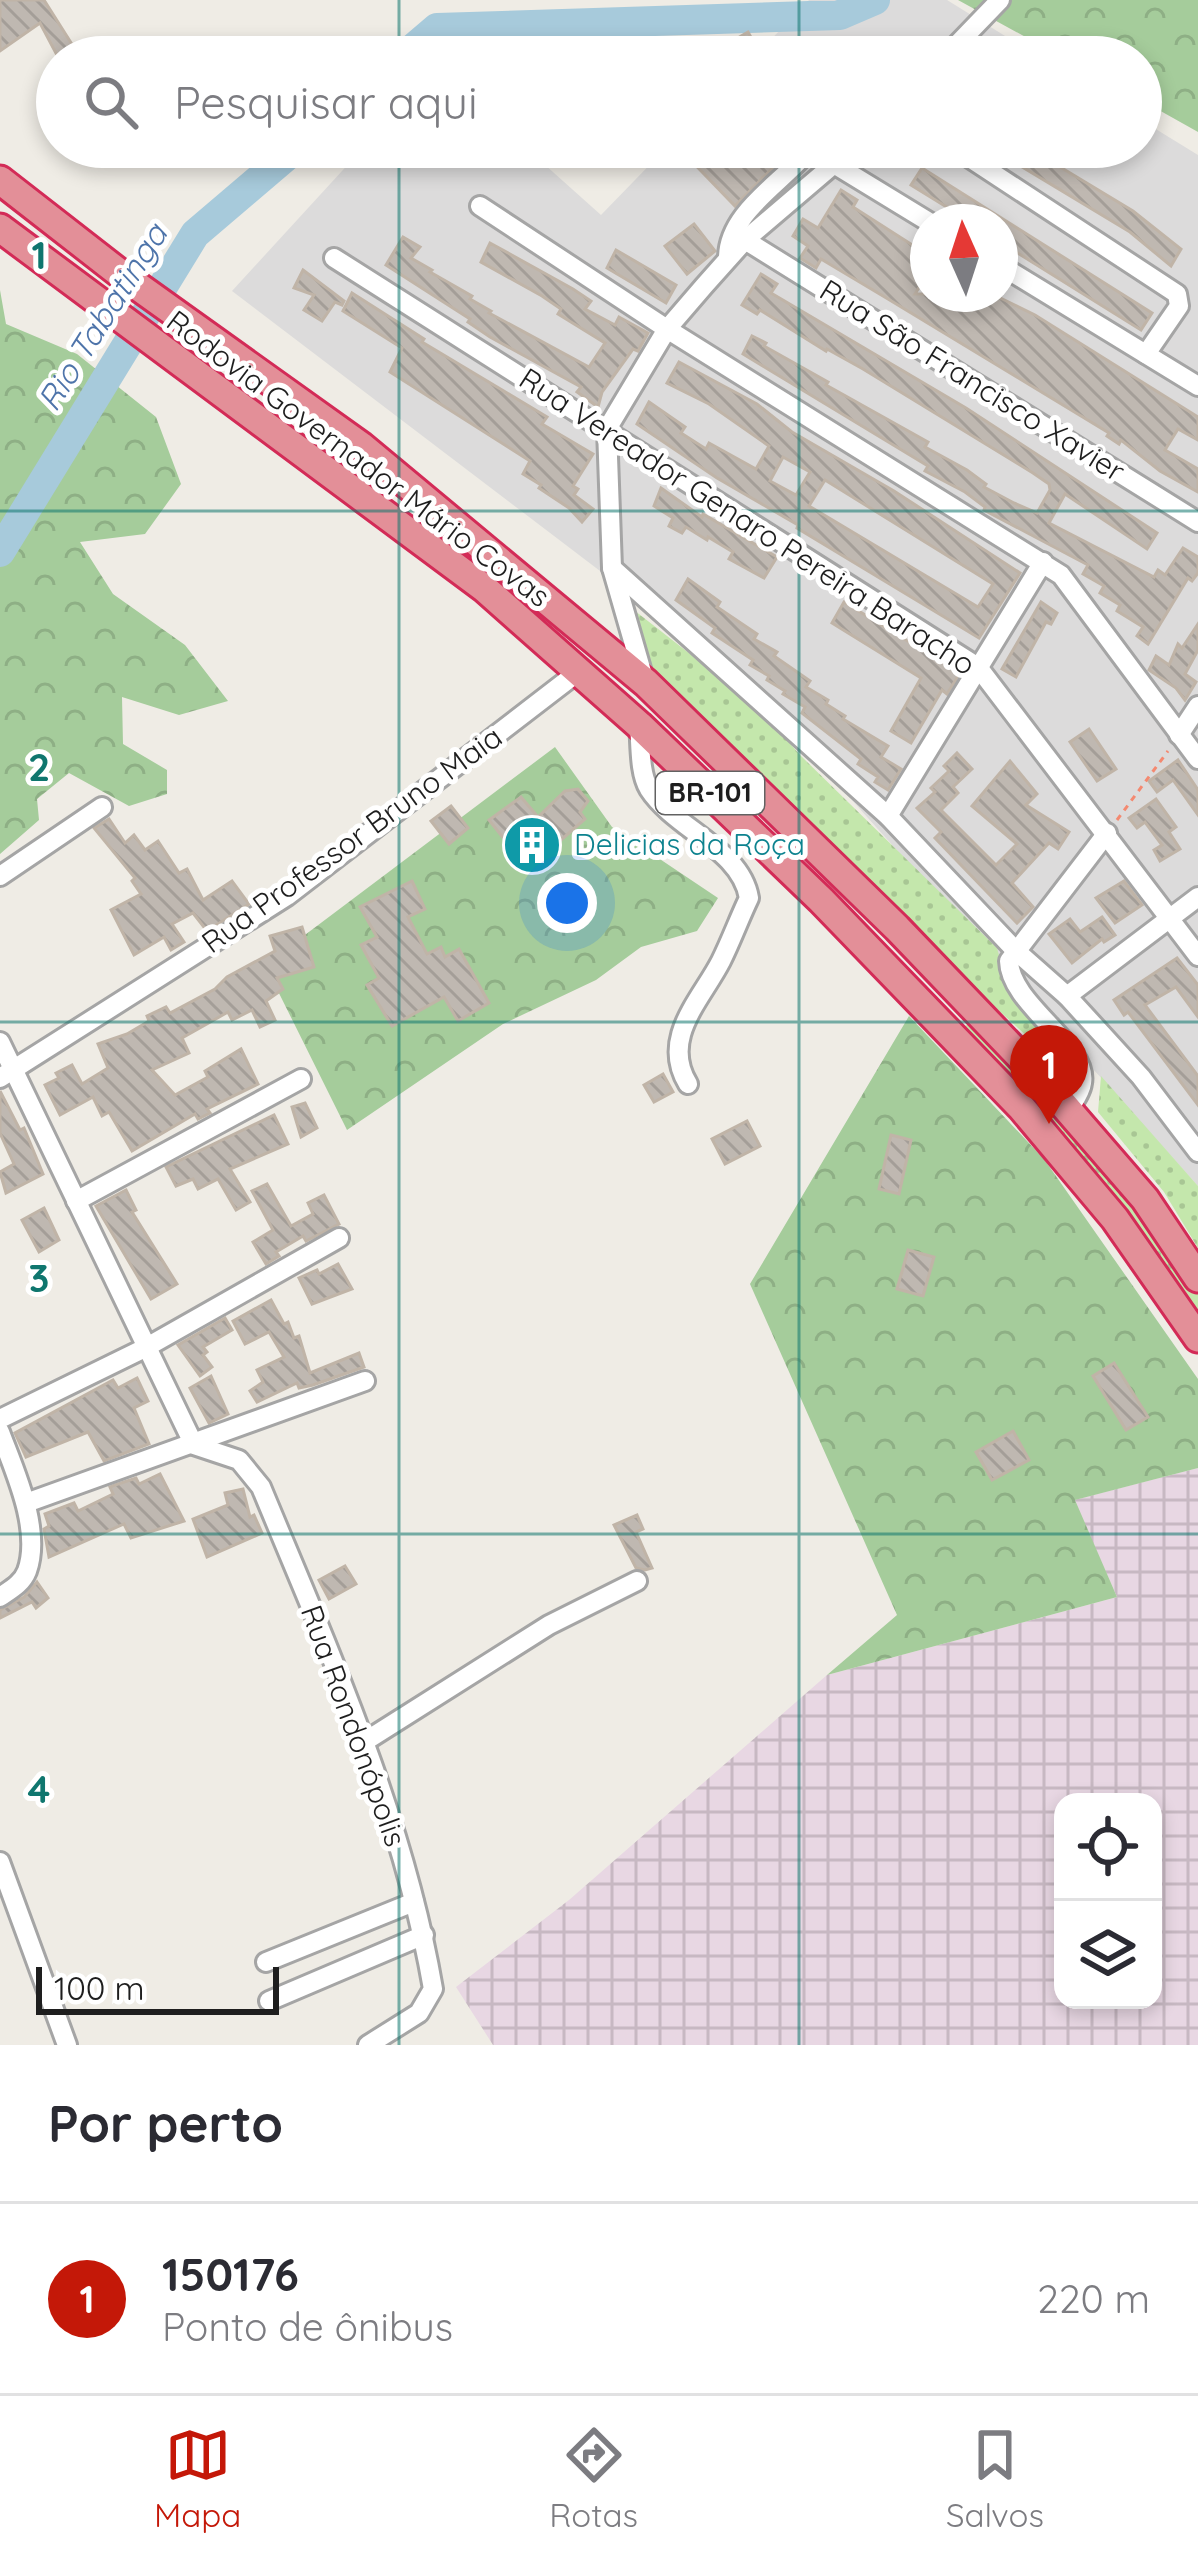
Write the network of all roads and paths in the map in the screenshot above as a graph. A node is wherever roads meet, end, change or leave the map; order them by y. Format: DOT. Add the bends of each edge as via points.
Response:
graph roads {
  1 [pos="1000,0"];
  2 [pos="965,36"];
  3 [pos="790,168"];
  4 [pos="829,168"];
  5 [pos="841,168"];
  6 [pos="985,168"];
  7 [pos="0,180"];
  8 [pos="480,206"];
  9 [pos="910,210"];
  10 [pos="4,236"];
  11 [pos="745,240"];
  12 [pos="334,258"];
  13 [pos="728,258"];
  14 [pos="1018,276"];
  15 [pos="667,329"];
  16 [pos="1146,353"];
  17 [pos="1198,386"];
  18 [pos="607,429"];
  19 [pos="1198,522"];
  20 [pos="1043,562"];
  21 [pos="612,568"];
  22 [pos="978,667"];
  23 [pos="578,672"];
  24 [pos="646,683"];
  25 [pos="1198,706"];
  26 [pos="639,724"];
  27 [pos="1179,734"];
  28 [pos="1198,759"];
  29 [pos="102,807"];
  30 [pos="888,816"];
  31 [pos="1108,833"];
  32 [pos="0,876"];
  33 [pos="1198,898"];
  34 [pos="1170,918"];
  35 [pos="1015,950"];
  36 [pos="1198,956"];
  37 [pos="1066,996"];
  38 [pos="0,1042"];
  39 [pos="7,1075"];
  40 [pos="302,1079"];
  41 [pos="688,1084"];
  42 [pos="1069,1108"];
  43 [pos="1198,1152"];
  44 [pos="76,1201"];
  45 [pos="339,1238"];
  46 [pos="1198,1278"];
  47 [pos="1198,1338"];
  48 [pos="145,1348"];
  49 [pos="364,1381"];
  50 [pos="0,1419"];
  51 [pos="0,1432"];
  52 [pos="194,1444"];
  53 [pos="26,1503"];
  54 [pos="637,1581"];
  55 [pos="0,1598"];
  56 [pos="364,1742"];
  57 [pos="0,1862"];
  58 [pos="415,1902"];
  59 [pos="424,1935"];
  60 [pos="266,1963"];
  61 [pos="268,2001"];
  62 [pos="67,2045"];
  63 [pos="368,2045"];
  1 -- 2 [label="street"];
  3 -- 13 [label="street" via="742,217"];
  4 -- 11 [label="street"];
  5 -- 9 [label="street"];
  6 -- 16 [label="street" via="1177,294 1179,306"];
  7 -- 24 [label="highway, Rodovia Governador Mário Covas / BR-101" via="362,446"];
  8 -- 15 [label="street"];
  10 -- 23 [label="highway, Rodovia Governador Mário Covas / BR-101" via="484,588"];
  11 -- 13 [label="street"];
  11 -- 19 [label="street, Rua São Francisco Xavier"];
  12 -- 18 [label="street, Rua Vereador Genaro Pereira Baracho"];
  13 -- 15 [label="street"];
  14 -- 16 [label="street"];
  15 -- 18 [label="street"];
  15 -- 20 [label="street"];
  16 -- 17 [label="street"];
  18 -- 21 [label="street"];
  18 -- 22 [label="street, Rua Vereador Genaro Pereira Baracho"];
  20 -- 22 [label="street"];
  20 -- 27 [label="street" via="1070,586"];
  21 -- 24 [label="street"];
  21 -- 30 [label="street"];
  22 -- 30 [label="street"];
  22 -- 31 [label="street, Rua Vereador Genaro Pereira Baracho"];
  23 -- 26 [label="highway, Rodovia Governador Mário Covas / BR-101"];
  23 -- 39 [label="street, Rua Professor Bruno Maia" via="287,896"];
  24 -- 42 [label="highway, Rodovia Governador Mário Covas / BR-101"];
  25 -- 27 [label="street"];
  26 -- 41 [label="street" via="650,791 740,873 749,898 683,1026 677,1051"];
  26 -- 47 [label="highway, Rodovia Governador Mário Covas / BR-101" via="1021,1107 1115,1219"];
  27 -- 28 [label="street"];
  27 -- 31 [label="path"];
  29 -- 32 [label="street"];
  30 -- 35 [label="street"];
  31 -- 34 [label="street, Rua Vereador Genaro Pereira Baracho"];
  31 -- 35 [label="street"];
  33 -- 34 [label="street"];
  34 -- 36 [label="street, Rua Vereador Genaro Pereira Baracho"];
  34 -- 37 [label="street"];
  35 -- 37 [label="street"];
  35 -- 42 [label="street" via="1011,976 1078,1060 1082,1087"];
  37 -- 43 [label="street"];
  38 -- 39 [label="street"];
  39 -- 44 [label="street"];
  40 -- 44 [label="street"];
  42 -- 46 [label="highway, Rodovia Governador Mário Covas / BR-101" via="1154,1210"];
  44 -- 48 [label="street"];
  45 -- 48 [label="street"];
  48 -- 50 [label="street"];
  48 -- 52 [label="street"];
  49 -- 52 [label="street"];
  51 -- 53 [label="street"];
  52 -- 53 [label="street"];
  52 -- 56 [label="street, Rua Rondonópolis" via="253,1472"];
  53 -- 55 [label="street" via="27,1571"];
  54 -- 56 [label="street" via="549,1625"];
  56 -- 58 [label="street, Rua Rondonópolis"];
  57 -- 62 [label="street"];
  58 -- 59 [label="street, Rua Rondonópolis"];
  58 -- 60 [label="street"];
  59 -- 61 [label="street"];
  59 -- 63 [label="street, Rua Rondonópolis" via="433,1989 419,2013"];
}
